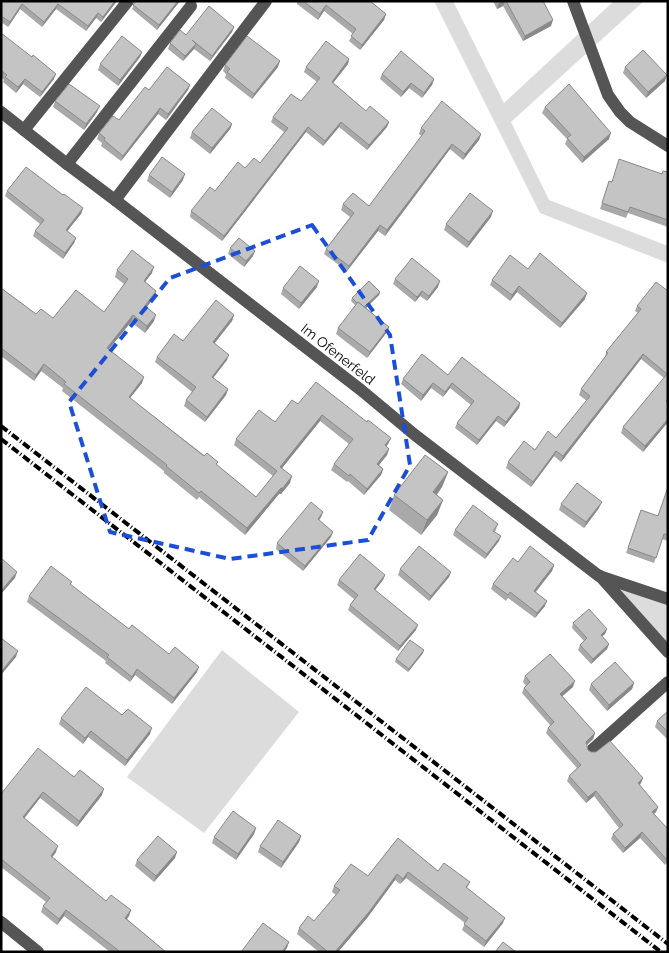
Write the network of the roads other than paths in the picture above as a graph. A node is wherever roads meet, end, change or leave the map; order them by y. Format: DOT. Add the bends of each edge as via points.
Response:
graph roads {
  1 [pos="128,1"];
  2 [pos="266,1"];
  3 [pos="573,1"];
  4 [pos="191,6"];
  5 [pos="1,112"];
  6 [pos="24,130"];
  7 [pos="666,141"];
  8 [pos="66,164"];
  9 [pos="115,200"];
  10 [pos="600,576"];
  11 [pos="668,599"];
  12 [pos="668,652"];
  13 [pos="668,682"];
  14 [pos="592,750"];
  15 [pos="1,922"];
  16 [pos="38,952"];
  1 -- 6 [label="street"];
  2 -- 9 [label="street"];
  3 -- 7 [label="street" via="608,95 630,122"];
  4 -- 8 [label="street"];
  5 -- 6 [label="street, Im Ofenerfeld"];
  6 -- 8 [label="street, Im Ofenerfeld"];
  8 -- 9 [label="street, Im Ofenerfeld"];
  9 -- 10 [label="street, Im Ofenerfeld"];
  10 -- 11 [label="street, Im Ofenerfeld"];
  10 -- 12 [label="street"];
  13 -- 14 [label="street"];
  15 -- 16 [label="street"];
}
